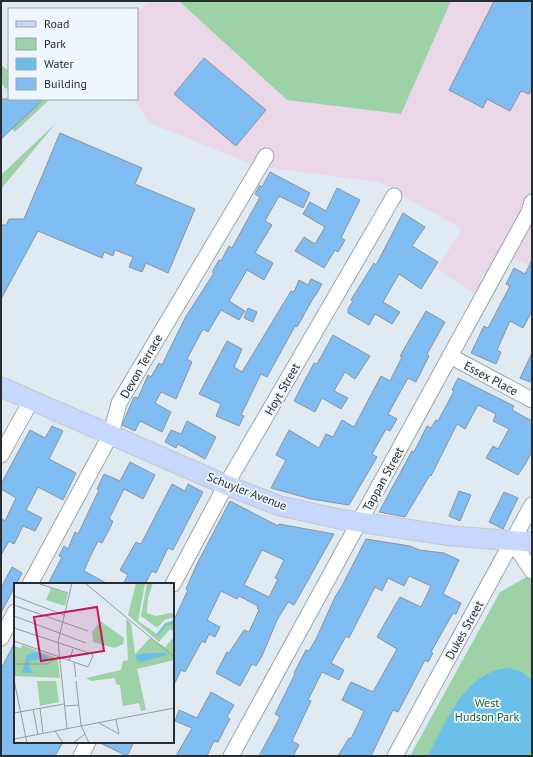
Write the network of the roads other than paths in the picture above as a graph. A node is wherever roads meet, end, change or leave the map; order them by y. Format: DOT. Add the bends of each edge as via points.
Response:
graph roads {
  1 [pos="266,156"];
  2 [pos="394,196"];
  3 [pos="532,202"];
  4 [pos="450,356"];
  5 [pos="1,386"];
  6 [pos="32,400"];
  7 [pos="532,400"];
  8 [pos="111,434"];
  9 [pos="1,455"];
  10 [pos="226,485"];
  11 [pos="532,504"];
  12 [pos="360,522"];
  13 [pos="512,541"];
  14 [pos="532,542"];
  15 [pos="532,571"];
  16 [pos="31,583"];
  17 [pos="174,583"];
  18 [pos="14,614"];
  19 [pos="1,638"];
  20 [pos="88,743"];
  21 [pos="81,756"];
  22 [pos="231,756"];
  23 [pos="395,756"];
  1 -- 8 [label="street, Devon Terrace" via="119,403"];
  2 -- 10 [label="street, Hoyt Street"];
  3 -- 4 [label="street, Tappan Street" via="529,212"];
  4 -- 7 [label="street, Essex Place"];
  4 -- 12 [label="street, Tappan Street"];
  5 -- 6 [label="main road, Schuyler Avenue"];
  6 -- 8 [label="main road, Schuyler Avenue"];
  6 -- 9 [label="street"];
  8 -- 10 [label="main road, Schuyler Avenue"];
  8 -- 16 [label="street, Devon Terrace"];
  10 -- 12 [label="main road, Schuyler Avenue" via="280,506"];
  10 -- 17 [label="street, Hoyt Street"];
  11 -- 13 [label="street, Dukes Street"];
  12 -- 13 [label="main road, Schuyler Avenue" via="457,537"];
  12 -- 22 [label="street, Tappan Street"];
  13 -- 14 [label="main road, Schuyler Avenue"];
  13 -- 15 [label="street"];
  13 -- 23 [label="street, Dukes Street"];
  18 -- 19 [label="street"];
  20 -- 21 [label="street"];
}
